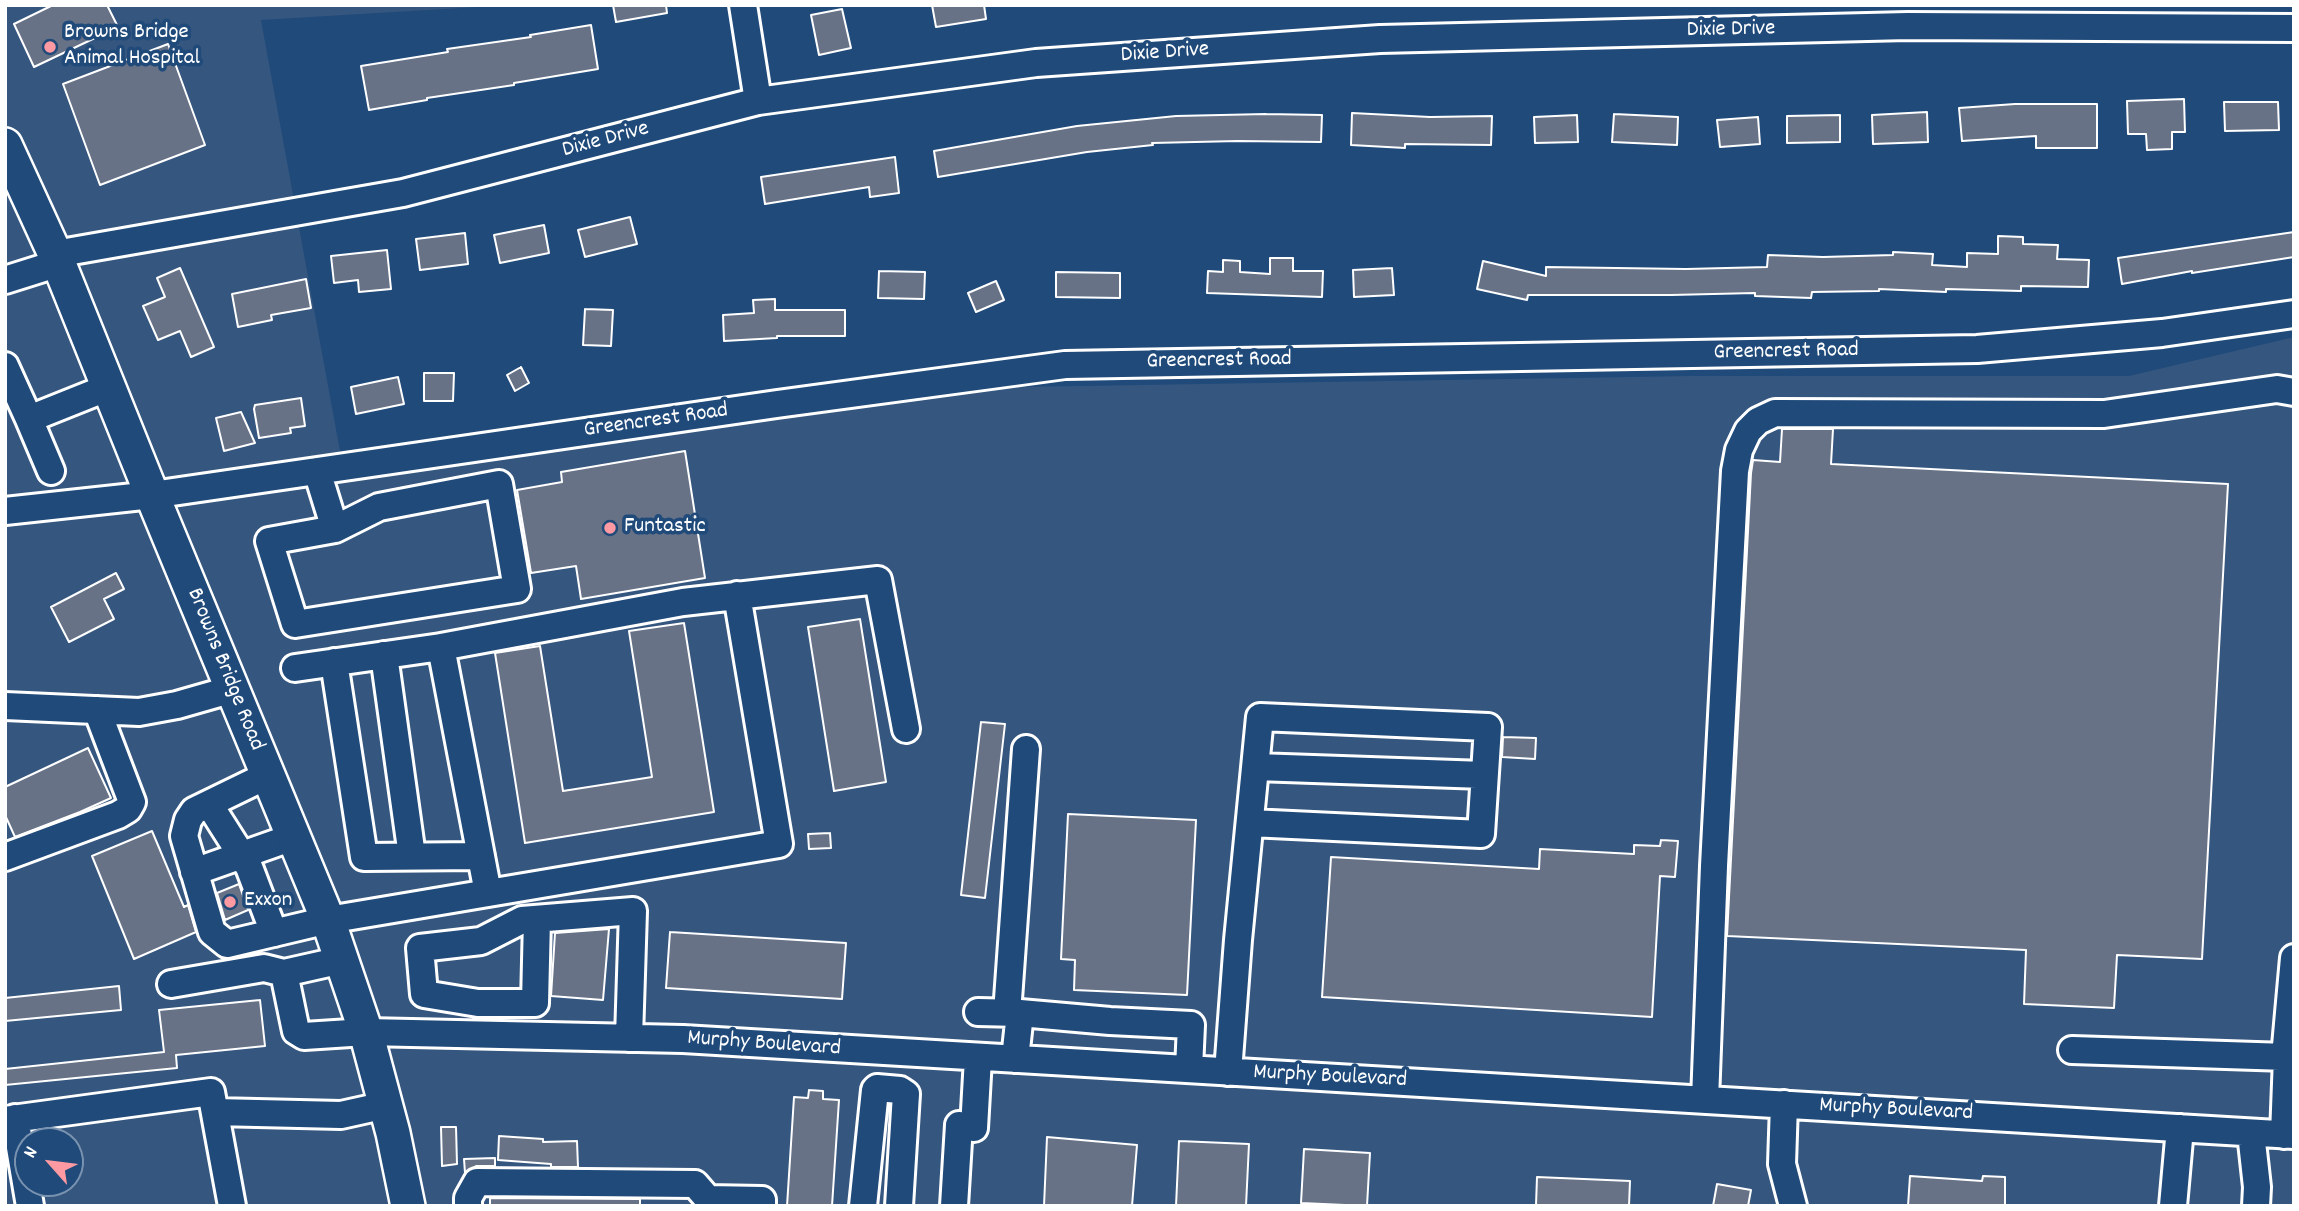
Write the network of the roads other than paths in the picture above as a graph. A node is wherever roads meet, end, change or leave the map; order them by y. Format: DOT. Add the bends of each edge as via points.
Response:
graph roads {
  1 [pos="743,5"];
  2 [pos="2294,28"];
  3 [pos="758,101"];
  4 [pos="5,145"];
  5 [pos="57,259"];
  6 [pos="5,280"];
  7 [pos="2294,314"];
  8 [pos="5,366"];
  9 [pos="109,387"];
  10 [pos="2294,392"];
  11 [pos="29,419"];
  12 [pos="51,471"];
  13 [pos="317,471"];
  14 [pos="152,495"];
  15 [pos="5,511"];
  16 [pos="335,529"];
  17 [pos="737,595"];
  18 [pos="441,647"];
  19 [pos="384,655"];
  20 [pos="334,662"];
  21 [pos="295,667"];
  22 [pos="233,689"];
  23 [pos="5,706"];
  24 [pos="97,710"];
  25 [pos="906,730"];
  26 [pos="1026,749"];
  27 [pos="1256,767"];
  28 [pos="268,775"];
  29 [pos="1484,775"];
  30 [pos="209,804"];
  31 [pos="1250,822"];
  32 [pos="293,836"];
  33 [pos="242,856"];
  34 [pos="412,856"];
  35 [pos="481,856"];
  36 [pos="5,857"];
  37 [pos="194,872"];
  38 [pos="488,892"];
  39 [pos="537,919"];
  40 [pos="328,920"];
  41 [pos="274,933"];
  42 [pos="2294,958"];
  43 [pos="342,960"];
  44 [pos="284,973"];
  45 [pos="171,984"];
  46 [pos="478,1003"];
  47 [pos="978,1012"];
  48 [pos="1013,1013"];
  49 [pos="366,1032"];
  50 [pos="477,1035"];
  51 [pos="629,1038"];
  52 [pos="2072,1050"];
  53 [pos="891,1053"];
  54 [pos="2285,1057"];
  55 [pos="978,1058"];
  56 [pos="1015,1059"];
  57 [pos="1189,1069"];
  58 [pos="1228,1072"];
  59 [pos="890,1088"];
  60 [pos="1705,1100"];
  61 [pos="1784,1104"];
  62 [pos="386,1105"];
  63 [pos="215,1112"];
  64 [pos="10,1119"];
  65 [pos="2180,1128"];
  66 [pos="2251,1133"];
  67 [pos="2289,1135"];
  68 [pos="30,1206"];
  69 [pos="232,1206"];
  70 [pos="408,1206"];
  71 [pos="468,1206"];
  72 [pos="762,1206"];
  73 [pos="863,1206"];
  74 [pos="899,1206"];
  75 [pos="954,1206"];
  76 [pos="1793,1206"];
  77 [pos="2173,1206"];
  78 [pos="2256,1206"];
  1 -- 3 [label="street"];
  2 -- 3 [label="street, Dixie Drive" via="1908,26 1380,39 1036,63"];
  3 -- 5 [label="street, Dixie Drive" via="403,193"];
  4 -- 5 [label="main road, Browns Bridge Road"];
  5 -- 6 [label="street, Dixie Drive"];
  5 -- 9 [label="main road, Browns Bridge Road"];
  7 -- 13 [label="street, Greencrest Road" via="2162,333 1977,349 1065,365"];
  8 -- 11 [label="street"];
  9 -- 11 [label="street"];
  9 -- 14 [label="main road, Browns Bridge Road"];
  10 -- 60 [label="street" via="2277,389 2104,414 1775,413 1748,431 1735,471"];
  11 -- 12 [label="street"];
  13 -- 14 [label="street, Greencrest Road"];
  13 -- 16 [label="street"];
  14 -- 15 [label="street, Greencrest Road"];
  14 -- 22 [label="main road, Browns Bridge Road"];
  16 -- 16 [label="street" via="269,541 295,624 517,589 499,484 379,507"];
  17 -- 18 [label="street"];
  17 -- 25 [label="street" via="878,580"];
  17 -- 38 [label="street" via="779,844"];
  18 -- 19 [label="street"];
  18 -- 35 [label="street"];
  19 -- 20 [label="street"];
  19 -- 34 [label="street"];
  20 -- 21 [label="street"];
  20 -- 34 [label="street" via="364,857"];
  22 -- 24 [label="street" via="139,712"];
  22 -- 28 [label="main road, Browns Bridge Road"];
  23 -- 24 [label="street"];
  24 -- 36 [label="street" via="132,802 128,809"];
  26 -- 48 [label="street"];
  27 -- 29 [label="street"];
  27 -- 29 [label="street" via="1260,717 1488,727"];
  27 -- 31 [label="street"];
  28 -- 30 [label="street"];
  28 -- 32 [label="main road, Browns Bridge Road"];
  29 -- 31 [label="street" via="1481,834"];
  30 -- 33 [label="street"];
  30 -- 37 [label="street" via="194,811 184,836"];
  31 -- 58 [label="street"];
  32 -- 33 [label="street"];
  32 -- 40 [label="main road, Browns Bridge Road"];
  33 -- 37 [label="street"];
  33 -- 41 [label="street"];
  34 -- 35 [label="street"];
  35 -- 38 [label="street"];
  37 -- 41 [label="street" via="218,939 227,944"];
  38 -- 40 [label="street"];
  39 -- 46 [label="street" via="535,1003"];
  39 -- 46 [label="street" via="522,920 481,941 420,948 424,994"];
  39 -- 51 [label="street" via="634,911"];
  40 -- 41 [label="street"];
  40 -- 43 [label="main road, Browns Bridge Road"];
  42 -- 54 [label="street"];
  43 -- 44 [label="street"];
  43 -- 49 [label="main road, Browns Bridge Road"];
  44 -- 45 [label="street" via="264,968"];
  44 -- 49 [label="street, Murphy Boulevard" via="296,1031 304,1036"];
  46 -- 50 [label="street"];
  47 -- 48 [label="street"];
  48 -- 56 [label="street"];
  48 -- 57 [label="street" via="1191,1025"];
  49 -- 50 [label="street, Murphy Boulevard"];
  49 -- 62 [label="main road, Browns Bridge Road"];
  50 -- 51 [label="street, Murphy Boulevard"];
  51 -- 53 [label="street, Murphy Boulevard"];
  52 -- 54 [label="street"];
  53 -- 55 [label="street, Murphy Boulevard"];
  53 -- 59 [label="street"];
  54 -- 67 [label="street"];
  55 -- 56 [label="street, Murphy Boulevard"];
  55 -- 75 [label="street" via="974,1128 959,1125"];
  56 -- 57 [label="street, Murphy Boulevard"];
  57 -- 58 [label="street, Murphy Boulevard"];
  58 -- 60 [label="street, Murphy Boulevard"];
  59 -- 73 [label="street" via="874,1090"];
  59 -- 74 [label="street" via="906,1094"];
  60 -- 61 [label="street, Murphy Boulevard"];
  61 -- 65 [label="street, Murphy Boulevard"];
  61 -- 76 [label="street" via="1782,1164"];
  62 -- 63 [label="street" via="341,1115"];
  62 -- 70 [label="main road, Browns Bridge Road"];
  63 -- 64 [label="street" via="211,1092"];
  63 -- 69 [label="street"];
  64 -- 68 [label="street"];
  65 -- 66 [label="street, Murphy Boulevard"];
  65 -- 77 [label="street"];
  66 -- 67 [label="street, Murphy Boulevard"];
  66 -- 78 [label="street"];
  71 -- 72 [label="street" via="477,1182 695,1184 708,1199 762,1200"];
}
